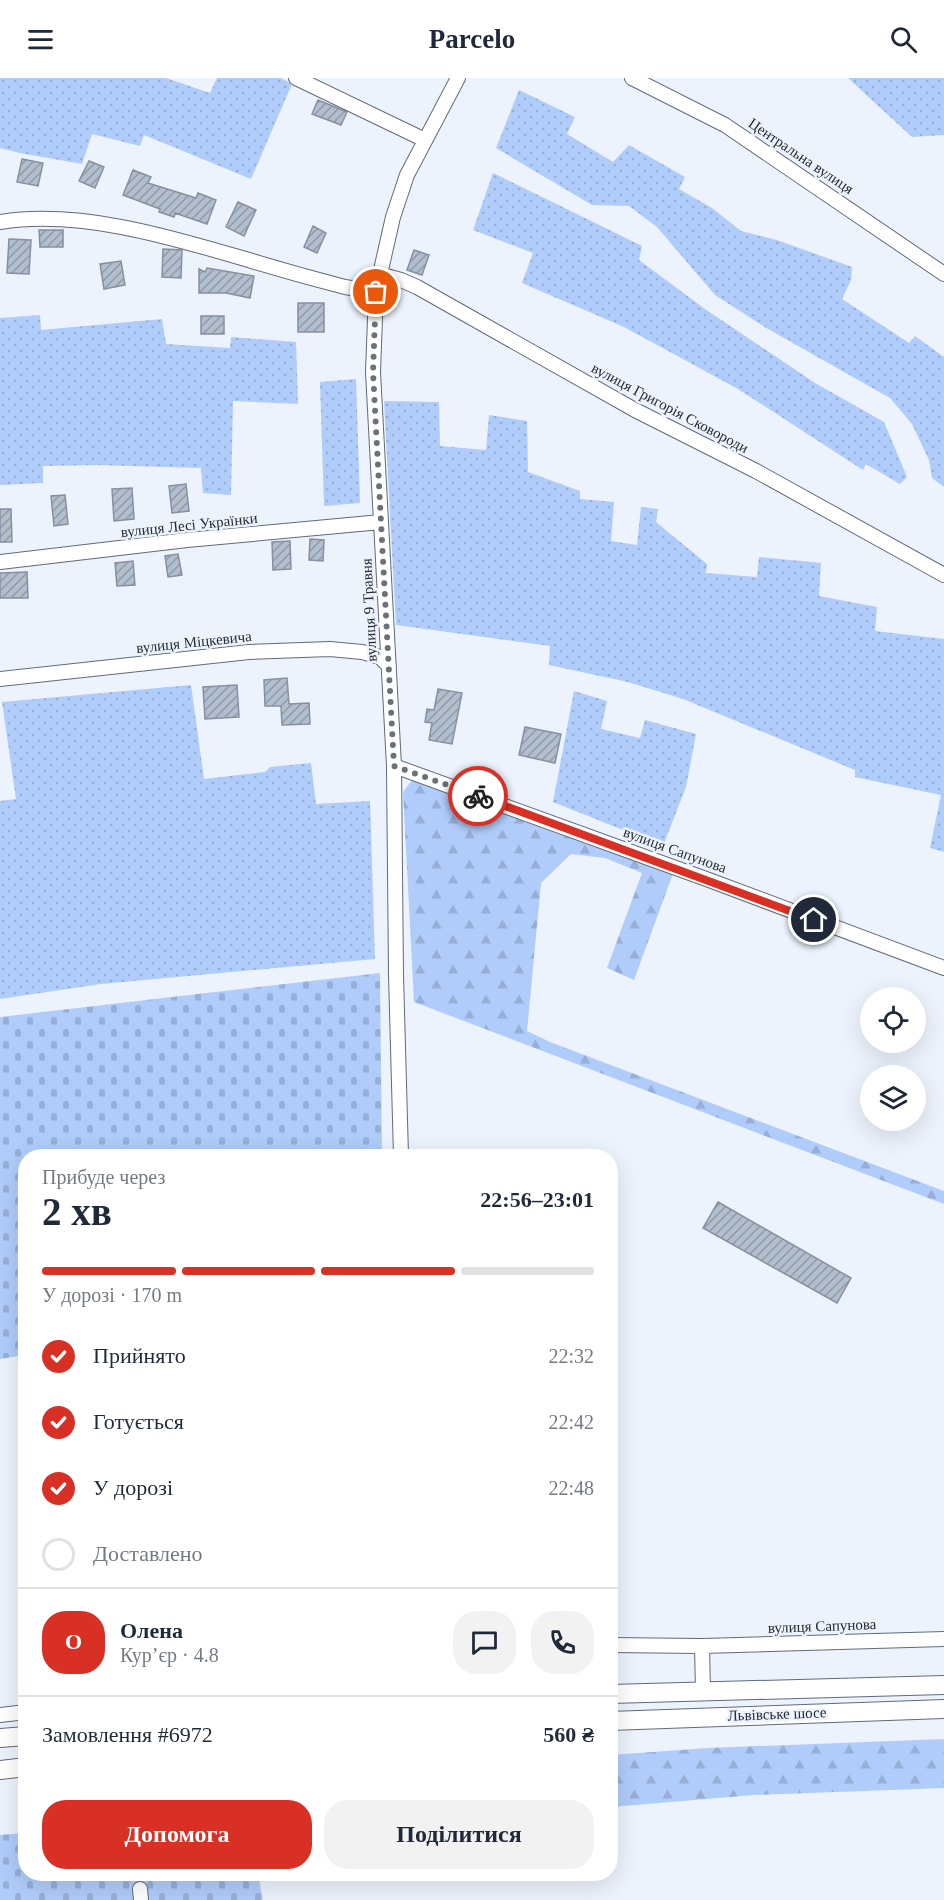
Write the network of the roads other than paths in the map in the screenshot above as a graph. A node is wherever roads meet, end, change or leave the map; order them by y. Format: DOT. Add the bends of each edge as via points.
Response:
graph roads {
  1 [pos="296,78"];
  2 [pos="458,78"];
  3 [pos="632,78"];
  4 [pos="425,140"];
  5 [pos="0,222"];
  6 [pos="379,274"];
  7 [pos="944,274"];
  8 [pos="376,292"];
  9 [pos="381,522"];
  10 [pos="0,562"];
  11 [pos="944,574"];
  12 [pos="388,666"];
  13 [pos="0,680"];
  14 [pos="394,766"];
  15 [pos="943,966"];
  16 [pos="402,1149"];
  17 [pos="944,1638"];
  18 [pos="618,1645"];
  19 [pos="702,1646"];
  20 [pos="944,1685"];
  21 [pos="703,1691"];
  22 [pos="618,1694"];
  23 [pos="944,1709"];
  24 [pos="18,1713"];
  25 [pos="0,1715"];
  26 [pos="618,1721"];
  27 [pos="18,1737"];
  28 [pos="0,1738"];
  29 [pos="18,1768"];
  30 [pos="0,1770"];
  1 -- 4 [label="street"];
  2 -- 4 [label="street, вулиця 9 Травня"];
  3 -- 7 [label="street, Центральна вулиця" via="725,125"];
  4 -- 6 [label="street, вулиця 9 Травня" via="407,175"];
  5 -- 8 [label="street" via="57,219 155,234 345,287"];
  6 -- 8 [label="street, вулиця 9 Травня"];
  6 -- 11 [label="street, вулиця Григорія Сковороди" via="417,287 635,410"];
  8 -- 9 [label="street, вулиця 9 Травня" via="373,372"];
  9 -- 10 [label="street, вулиця Лесі Українки"];
  9 -- 12 [label="street, вулиця 9 Травня"];
  12 -- 13 [label="street, вулиця Міцкевича" via="380,657 330,649 261,652"];
  12 -- 14 [label="street, вулиця 9 Травня"];
  14 -- 15 [label="street, вулиця Сапунова"];
  14 -- 16 [label="street, вулиця 9 Травня"];
  17 -- 19 [label="street, вулиця Сапунова"];
  18 -- 19 [label="street"];
  19 -- 21 [label="street"];
  20 -- 21 [label="main road, Львівське шосе"];
  21 -- 22 [label="main road, Львівське шосе"];
  23 -- 26 [label="main road, Львівське шосе"];
  24 -- 25 [label="street"];
  27 -- 28 [label="main road"];
  29 -- 30 [label="main road"];
}
